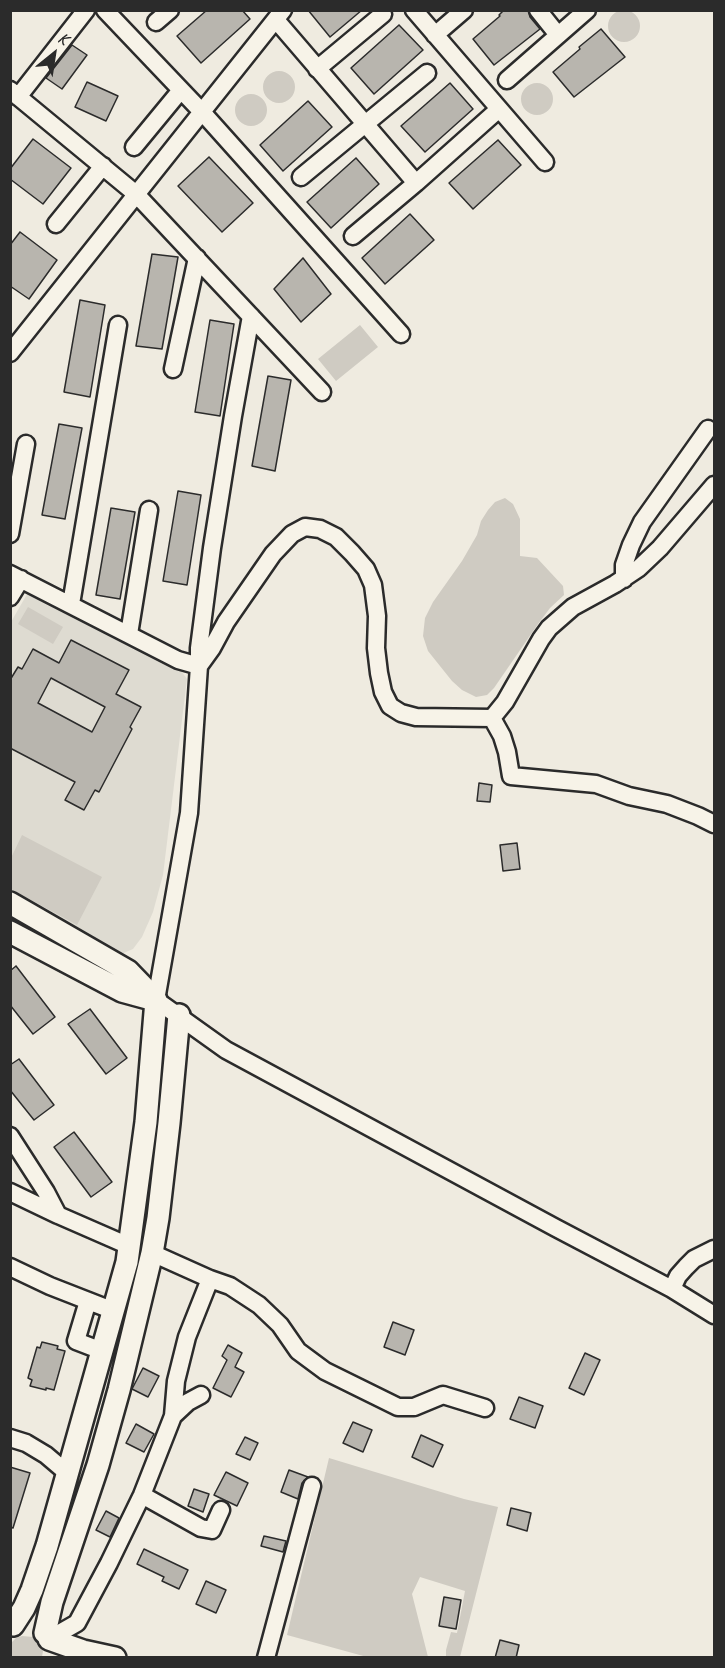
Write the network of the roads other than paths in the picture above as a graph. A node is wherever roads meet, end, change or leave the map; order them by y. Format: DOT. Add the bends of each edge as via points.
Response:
graph roads {
  1 [pos="86,10"];
  2 [pos="105,10"];
  3 [pos="170,10"];
  4 [pos="414,10"];
  5 [pos="464,10"];
  6 [pos="538,10"];
  7 [pos="587,10"];
  8 [pos="383,14"];
  9 [pos="280,15"];
  10 [pos="156,22"];
  11 [pos="435,34"];
  12 [pos="558,35"];
  13 [pos="317,69"];
  14 [pos="428,73"];
  15 [pos="507,80"];
  16 [pos="181,90"];
  17 [pos="14,94"];
  18 [pos="499,109"];
  19 [pos="203,113"];
  20 [pos="366,125"];
  21 [pos="134,147"];
  22 [pos="545,162"];
  23 [pos="103,166"];
  24 [pos="301,177"];
  25 [pos="416,183"];
  26 [pos="136,194"];
  27 [pos="56,224"];
  28 [pos="353,236"];
  29 [pos="197,258"];
  30 [pos="251,316"];
  31 [pos="118,325"];
  32 [pos="401,334"];
  33 [pos="10,353"];
  34 [pos="173,369"];
  35 [pos="322,392"];
  36 [pos="708,429"];
  37 [pos="26,444"];
  38 [pos="714,485"];
  39 [pos="149,510"];
  40 [pos="10,534"];
  41 [pos="16,576"];
  42 [pos="624,579"];
  43 [pos="10,597"];
  44 [pos="71,604"];
  45 [pos="129,634"];
  46 [pos="199,666"];
  47 [pos="492,718"];
  48 [pos="714,824"];
  49 [pos="10,903"];
  50 [pos="10,932"];
  51 [pos="156,1000"];
  52 [pos="179,1015"];
  53 [pos="10,1136"];
  54 [pos="10,1192"];
  55 [pos="58,1215"];
  56 [pos="129,1246"];
  57 [pos="714,1249"];
  58 [pos="152,1253"];
  59 [pos="10,1267"];
  60 [pos="210,1279"];
  61 [pos="672,1288"];
  62 [pos="88,1301"];
  63 [pos="114,1311"];
  64 [pos="714,1315"];
  65 [pos="102,1351"];
  66 [pos="201,1395"];
  67 [pos="485,1408"];
  68 [pos="173,1416"];
  69 [pos="10,1438"];
  70 [pos="66,1472"];
  71 [pos="312,1486"];
  72 [pos="142,1495"];
  73 [pos="220,1510"];
  74 [pos="12,1625"];
  75 [pos="49,1643"];
  76 [pos="115,1658"];
  77 [pos="267,1658"];
  1 -- 17 [label="street"];
  2 -- 16 [label="street"];
  3 -- 10 [label="street"];
  4 -- 11 [label="street"];
  5 -- 11 [label="street"];
  6 -- 12 [label="street"];
  7 -- 12 [label="street"];
  8 -- 13 [label="street"];
  9 -- 13 [label="street"];
  9 -- 19 [label="street"];
  11 -- 18 [label="street"];
  12 -- 15 [label="street"];
  13 -- 20 [label="street"];
  14 -- 20 [label="street"];
  16 -- 19 [label="street"];
  16 -- 21 [label="street"];
  17 -- 23 [label="street"];
  18 -- 22 [label="street"];
  18 -- 25 [label="street"];
  19 -- 26 [label="street"];
  19 -- 32 [label="street"];
  20 -- 24 [label="street"];
  20 -- 25 [label="street"];
  23 -- 26 [label="street"];
  23 -- 27 [label="street"];
  25 -- 28 [label="street"];
  26 -- 29 [label="street"];
  26 -- 33 [label="street"];
  29 -- 30 [label="street"];
  29 -- 34 [label="street"];
  30 -- 35 [label="street"];
  30 -- 46 [label="street" via="212,548"];
  31 -- 44 [label="street"];
  36 -- 42 [label="street" via="642,522 624,565"];
  37 -- 40 [label="street"];
  38 -- 42 [label="street" via="660,548"];
  39 -- 45 [label="street"];
  41 -- 43 [label="street"];
  41 -- 44 [label="street"];
  42 -- 47 [label="street" via="573,607 549,628"];
  44 -- 45 [label="street"];
  45 -- 46 [label="street" via="178,660"];
  46 -- 47 [label="street" via="273,554 292,534 305,528 320,529 336,537 352,553 373,585 379,673 390,706 416,717"];
  46 -- 51 [label="street" via="189,813"];
  47 -- 48 [label="street" via="502,736 511,776 596,784 667,804"];
  49 -- 51 [label="main road" via="128,971"];
  50 -- 51 [label="main road" via="122,992"];
  51 -- 52 [label="street"];
  51 -- 56 [label="main road" via="146,1122"];
  52 -- 58 [label="main road"];
  52 -- 61 [label="street" via="226,1050"];
  53 -- 55 [label="street"];
  54 -- 55 [label="street"];
  55 -- 56 [label="street"];
  56 -- 63 [label="main road"];
  57 -- 61 [label="street" via="694,1259"];
  58 -- 60 [label="street"];
  58 -- 75 [label="main road" via="98,1465 52,1602"];
  59 -- 62 [label="street"];
  60 -- 67 [label="street" via="230,1286 259,1305 280,1325 298,1351 325,1371 398,1407 414,1407 443,1395"];
  60 -- 68 [label="street" via="187,1337 176,1380"];
  61 -- 64 [label="street"];
  62 -- 63 [label="street"];
  62 -- 65 [label="street" via="76,1341"];
  63 -- 65 [label="main road"];
  65 -- 70 [label="main road"];
  66 -- 68 [label="street"];
  68 -- 72 [label="street"];
  69 -- 70 [label="street" via="46,1455"];
  70 -- 74 [label="main road" via="32,1590"];
  71 -- 77 [label="street"];
  72 -- 73 [label="street" via="201,1528 212,1530"];
  72 -- 75 [label="street" via="77,1623"];
  74 -- 75 [label="main road" via="30,1624"];
  75 -- 76 [label="main road"];
}
